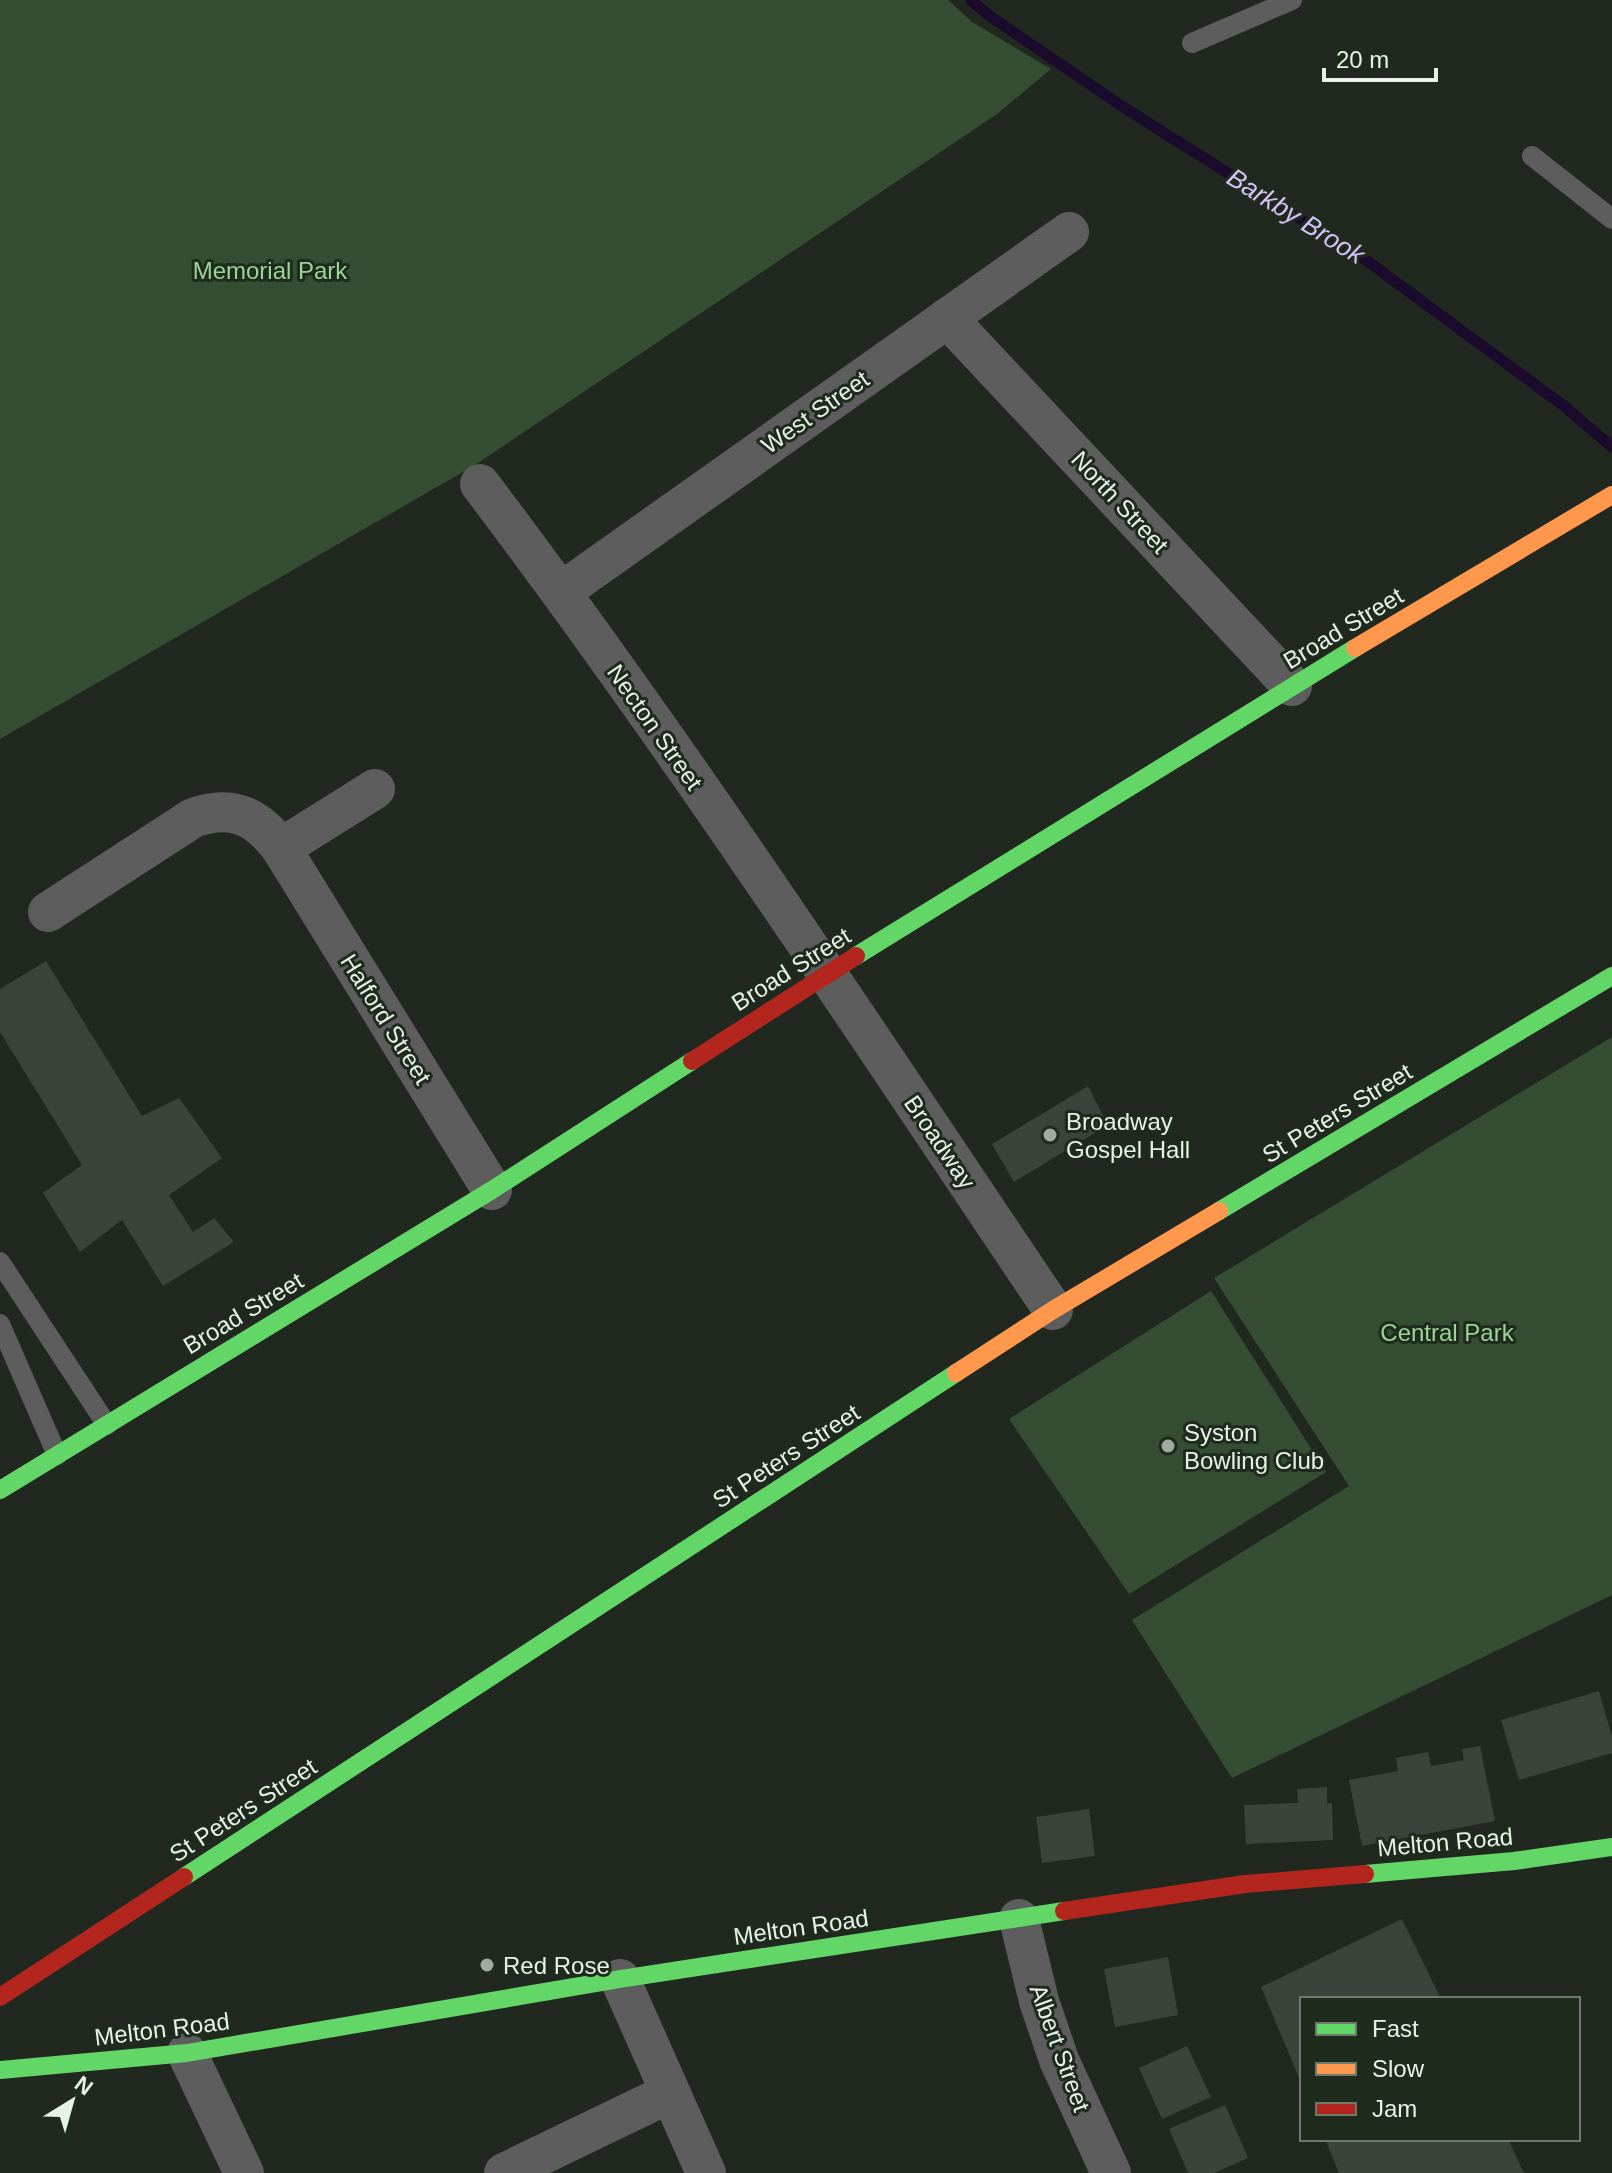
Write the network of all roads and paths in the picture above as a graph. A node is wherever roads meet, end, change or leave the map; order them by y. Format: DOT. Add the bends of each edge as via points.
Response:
graph roads {
  1 [pos="1292,0"];
  2 [pos="1192,43"];
  3 [pos="1532,156"];
  4 [pos="1612,219"];
  5 [pos="1069,232"];
  6 [pos="947,318"];
  7 [pos="480,484"];
  8 [pos="1610,496"];
  9 [pos="561,592"];
  10 [pos="1292,686"];
  11 [pos="375,789"];
  12 [pos="281,848"];
  13 [pos="48,912"];
  14 [pos="826,974"];
  15 [pos="1612,976"];
  16 [pos="492,1190"];
  17 [pos="0,1262"];
  18 [pos="1053,1310"];
  19 [pos="0,1324"];
  20 [pos="107,1425"];
  21 [pos="57,1455"];
  22 [pos="0,1490"];
  23 [pos="1612,1847"];
  24 [pos="1019,1919"];
  25 [pos="620,1979"];
  26 [pos="0,1997"];
  27 [pos="187,2053"];
  28 [pos="0,2070"];
  29 [pos="670,2093"];
  30 [pos="244,2173"];
  31 [pos="504,2173"];
  32 [pos="706,2173"];
  33 [pos="1111,2173"];
  1 -- 2 [label="lane"];
  3 -- 4 [label="lane"];
  5 -- 6 [label="street, West Street"];
  6 -- 9 [label="street, West Street"];
  6 -- 10 [label="street, North Street"];
  7 -- 9 [label="street, Necton Street"];
  8 -- 10 [label="street, Broad Street"];
  9 -- 14 [label="street, Necton Street"];
  10 -- 14 [label="street, Broad Street"];
  11 -- 12 [label="street"];
  12 -- 13 [label="street, Halford Street" via="258,823 226,811 210,812"];
  12 -- 16 [label="street, Halford Street"];
  14 -- 16 [label="street, Broad Street"];
  14 -- 18 [label="street, Broadway"];
  15 -- 18 [label="street, St Peters Street"];
  16 -- 20 [label="street, Broad Street"];
  17 -- 20 [label="lane"];
  18 -- 26 [label="street, St Peters Street"];
  19 -- 21 [label="lane"];
  20 -- 21 [label="street, Broad Street"];
  21 -- 22 [label="street, Broad Street"];
  23 -- 24 [label="street, Melton Road" via="1514,1861 1245,1884"];
  24 -- 25 [label="street, Melton Road"];
  24 -- 33 [label="street, Albert Street" via="1039,2001 1066,2076"];
  25 -- 27 [label="street, Melton Road"];
  25 -- 29 [label="street"];
  27 -- 28 [label="street, Melton Road"];
  27 -- 30 [label="street"];
  29 -- 31 [label="street"];
  29 -- 32 [label="street"];
}
